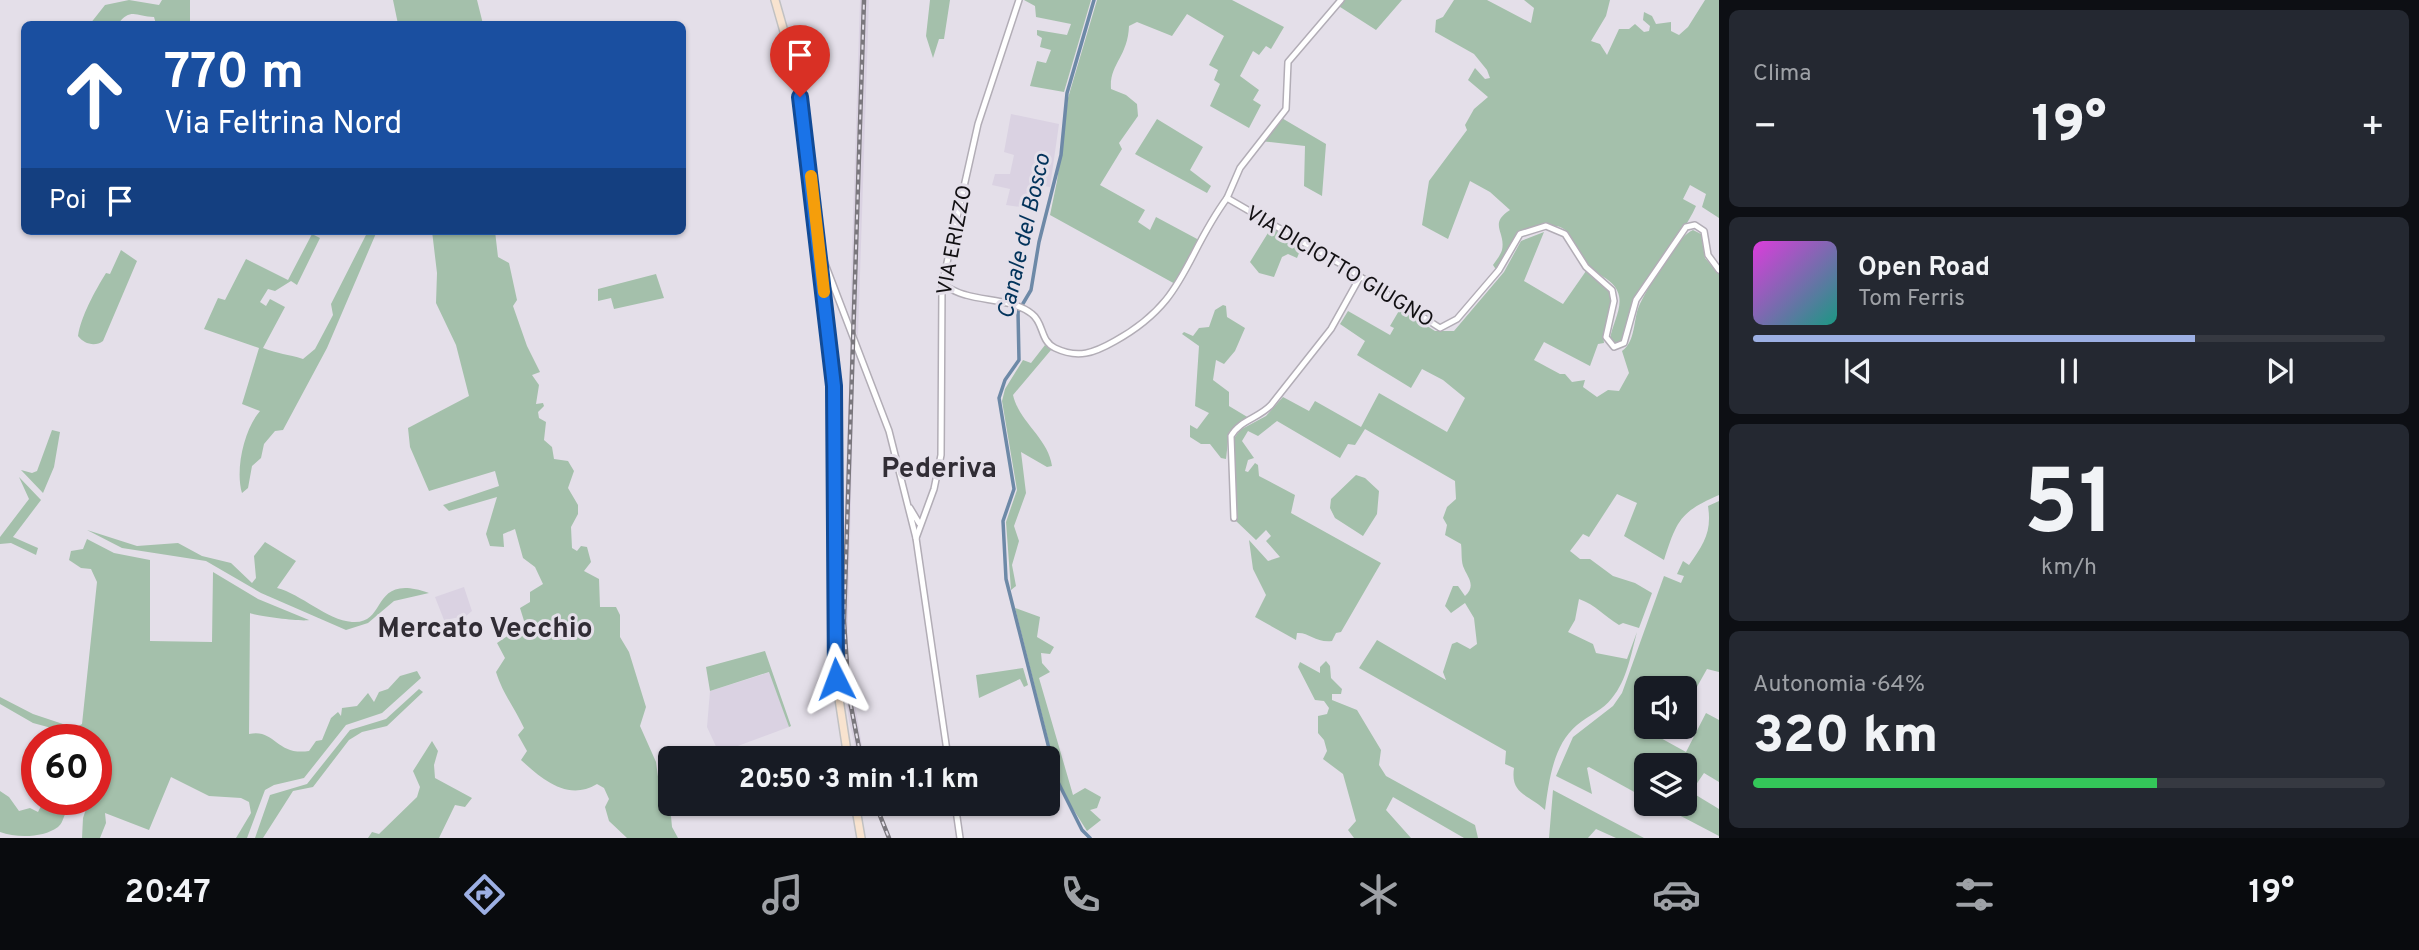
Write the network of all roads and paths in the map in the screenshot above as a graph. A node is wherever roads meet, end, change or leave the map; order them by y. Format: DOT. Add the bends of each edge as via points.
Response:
graph roads {
  1 [pos="775,0"];
  2 [pos="1019,0"];
  3 [pos="1341,0"];
  4 [pos="1227,198"];
  5 [pos="820,252"];
  6 [pos="1719,270"];
  7 [pos="1360,277"];
  8 [pos="942,285"];
  9 [pos="840,302"];
  10 [pos="826,304"];
  11 [pos="927,505"];
  12 [pos="908,506"];
  13 [pos="912,512"];
  14 [pos="1234,518"];
  15 [pos="911,522"];
  16 [pos="919,524"];
  17 [pos="916,538"];
  18 [pos="846,746"];
  19 [pos="946,746"];
  20 [pos="857,816"];
  21 [pos="957,816"];
  22 [pos="861,838"];
  23 [pos="960,838"];
  1 -- 5 [label="main road" via="797,77"];
  2 -- 8 [label="main road, VIA ERIZZO" via="980,120"];
  3 -- 4 [label="main road" via="1288,62 1286,109 1240,168"];
  4 -- 7 [label="main road, VIA DICIOTTO GIUGNO"];
  4 -- 8 [label="main road" via="1202,232 1191,262 1166,302 1142,326 1086,355 1048,344 1037,319 1022,308"];
  5 -- 9 [label="main road"];
  5 -- 10 [label="main road"];
  6 -- 7 [label="main road, VIA DICIOTTO GIUGNO" via="1708,255 1704,231 1695,225 1686,227 1636,299 1623,343 1614,347 1606,332 1614,301 1612,290 1586,267 1565,234 1553,227 1520,234 1494,277 1446,327 1433,326"];
  7 -- 14 [label="main road" via="1331,329 1271,405 1231,436"];
  8 -- 11 [label="main road, VIA ERIZZO" via="941,456"];
  9 -- 10 [label="main road"];
  9 -- 12 [label="main road" via="890,431"];
  10 -- 18 [label="main road" via="835,414 834,640"];
  11 -- 13 [label="main road" via="922,512"];
  11 -- 16 [label="main road, VIA ERIZZO"];
  12 -- 13 [label="main road"];
  12 -- 15 [label="main road"];
  13 -- 16 [label="main road"];
  15 -- 16 [label="main road"];
  15 -- 17 [label="main road"];
  16 -- 17 [label="main road, VIA ERIZZO"];
  17 -- 19 [label="main road"];
  20 -- 22 [label="main road"];
  21 -- 23 [label="main road"];
}
